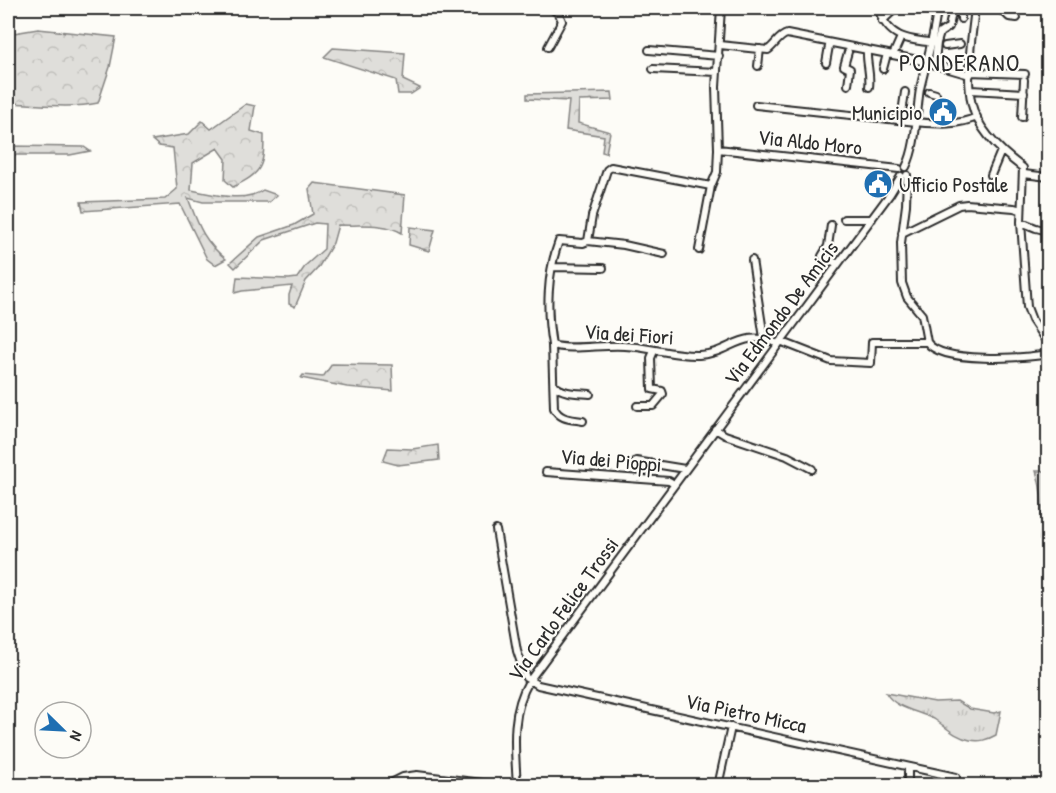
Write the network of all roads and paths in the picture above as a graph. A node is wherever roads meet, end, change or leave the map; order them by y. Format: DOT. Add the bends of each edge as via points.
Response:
graph roads {
  1 [pos="551,8"];
  2 [pos="721,8"];
  3 [pos="878,8"];
  4 [pos="896,8"];
  5 [pos="938,8"];
  6 [pos="953,8"];
  7 [pos="961,8"];
  8 [pos="975,8"];
  9 [pos="994,8"];
  10 [pos="960,18"];
  11 [pos="1017,18"];
  12 [pos="882,21"];
  13 [pos="901,37"];
  14 [pos="830,44"];
  15 [pos="960,44"];
  16 [pos="720,45"];
  17 [pos="938,45"];
  18 [pos="548,47"];
  19 [pos="760,49"];
  20 [pos="849,49"];
  21 [pos="649,50"];
  22 [pos="867,50"];
  23 [pos="890,55"];
  24 [pos="719,56"];
  25 [pos="826,63"];
  26 [pos="928,63"];
  27 [pos="758,66"];
  28 [pos="937,66"];
  29 [pos="653,69"];
  30 [pos="883,69"];
  31 [pos="717,72"];
  32 [pos="970,74"];
  33 [pos="848,85"];
  34 [pos="869,87"];
  35 [pos="971,90"];
  36 [pos="924,91"];
  37 [pos="904,92"];
  38 [pos="1024,93"];
  39 [pos="936,94"];
  40 [pos="756,105"];
  41 [pos="977,117"];
  42 [pos="1022,117"];
  43 [pos="901,120"];
  44 [pos="916,122"];
  45 [pos="718,149"];
  46 [pos="1001,151"];
  47 [pos="903,172"];
  48 [pos="1024,174"];
  49 [pos="992,175"];
  50 [pos="1048,177"];
  51 [pos="711,186"];
  52 [pos="1021,210"];
  53 [pos="844,219"];
  54 [pos="872,219"];
  55 [pos="1020,222"];
  56 [pos="831,225"];
  57 [pos="1048,231"];
  58 [pos="902,233"];
  59 [pos="588,241"];
  60 [pos="699,250"];
  61 [pos="664,254"];
  62 [pos="752,260"];
  63 [pos="838,264"];
  64 [pos="552,267"];
  65 [pos="603,268"];
  66 [pos="764,338"];
  67 [pos="927,342"];
  68 [pos="779,343"];
  69 [pos="1048,344"];
  70 [pos="552,345"];
  71 [pos="654,351"];
  72 [pos="1048,354"];
  73 [pos="553,384"];
  74 [pos="590,394"];
  75 [pos="637,406"];
  76 [pos="583,421"];
  77 [pos="715,429"];
  78 [pos="636,461"];
  79 [pos="685,469"];
  80 [pos="812,469"];
  81 [pos="546,472"];
  82 [pos="674,484"];
  83 [pos="643,527"];
  84 [pos="496,530"];
  85 [pos="529,681"];
  86 [pos="731,727"];
  87 [pos="908,767"];
  88 [pos="956,777"];
  89 [pos="385,786"];
  90 [pos="507,786"];
  91 [pos="517,786"];
  92 [pos="718,786"];
  93 [pos="908,786"];
  1 -- 18 [label="street" via="562,21"];
  2 -- 16 [label="street"];
  3 -- 12 [label="street"];
  4 -- 12 [label="street"];
  5 -- 17 [label="street" via="934,27"];
  6 -- 17 [label="street" via="949,27 940,33"];
  7 -- 10 [label="street"];
  8 -- 32 [label="street"];
  9 -- 11 [label="street"];
  12 -- 13 [label="street"];
  13 -- 17 [label="street"];
  13 -- 23 [label="street"];
  14 -- 19 [label="street" via="788,34 768,50"];
  14 -- 20 [label="street"];
  14 -- 25 [label="street"];
  15 -- 17 [label="street"];
  16 -- 19 [label="street"];
  16 -- 24 [label="street"];
  17 -- 26 [label="street, Via Edmondo De Amicis"];
  17 -- 28 [label="street"];
  19 -- 27 [label="street"];
  20 -- 22 [label="street"];
  20 -- 33 [label="street" via="844,66 850,69"];
  21 -- 24 [label="street"];
  22 -- 23 [label="street"];
  22 -- 34 [label="street"];
  23 -- 26 [label="street"];
  23 -- 30 [label="street"];
  24 -- 31 [label="street"];
  26 -- 28 [label="street"];
  26 -- 36 [label="street, Via Edmondo De Amicis"];
  28 -- 32 [label="street"];
  29 -- 31 [label="street"];
  31 -- 45 [label="street"];
  32 -- 35 [label="street"];
  32 -- 38 [label="street" via="1025,77"];
  35 -- 38 [label="street"];
  35 -- 41 [label="street"];
  36 -- 39 [label="street"];
  36 -- 44 [label="street, Via Edmondo De Amicis"];
  37 -- 43 [label="street"];
  38 -- 42 [label="street"];
  40 -- 43 [label="street"];
  41 -- 44 [label="street" via="957,124"];
  41 -- 46 [label="street"];
  43 -- 44 [label="street"];
  44 -- 47 [label="street, Via Edmondo De Amicis" via="911,154"];
  45 -- 47 [label="street, Via Aldo Moro"];
  45 -- 51 [label="street" via="717,172"];
  46 -- 48 [label="street" via="1023,168"];
  46 -- 49 [label="street"];
  47 -- 54 [label="street, Via Edmondo De Amicis"];
  47 -- 58 [label="street" via="906,206"];
  48 -- 50 [label="street"];
  48 -- 52 [label="street"];
  51 -- 59 [label="street" via="611,167 592,216"];
  51 -- 60 [label="street"];
  52 -- 55 [label="street"];
  52 -- 58 [label="street" via="967,204"];
  53 -- 54 [label="street"];
  54 -- 63 [label="street, Via Edmondo De Amicis"];
  55 -- 57 [label="street"];
  55 -- 69 [label="street" via="1028,307"];
  56 -- 63 [label="street" via="822,256"];
  58 -- 67 [label="street" via="902,284 922,315"];
  59 -- 61 [label="street"];
  59 -- 64 [label="street" via="559,241"];
  62 -- 66 [label="street"];
  63 -- 68 [label="street, Via Edmondo De Amicis"];
  64 -- 65 [label="street"];
  64 -- 70 [label="street" via="548,317"];
  66 -- 68 [label="street"];
  66 -- 71 [label="street, Via dei Fiori" via="701,355"];
  67 -- 68 [label="street" via="872,342 871,363 831,361"];
  67 -- 72 [label="street" via="934,349 978,358"];
  68 -- 77 [label="street, Via Edmondo De Amicis"];
  70 -- 71 [label="street, Via dei Fiori" via="626,346"];
  70 -- 73 [label="street"];
  71 -- 75 [label="street" via="652,389 663,394 653,406"];
  73 -- 74 [label="street" via="558,390"];
  73 -- 76 [label="street" via="557,414"];
  77 -- 79 [label="street, Via Edmondo De Amicis"];
  77 -- 80 [label="street"];
  78 -- 79 [label="street"];
  79 -- 82 [label="street, Via Edmondo De Amicis"];
  81 -- 82 [label="street, Via dei Pioppi"];
  82 -- 83 [label="street, Via Edmondo De Amicis"];
  83 -- 85 [label="street, Via Carlo Felice Trossi"];
  84 -- 85 [label="street" via="516,651"];
  85 -- 86 [label="street, Via Pietro Micca"];
  85 -- 91 [label="street, Via Carlo Felice Trossi" via="517,710"];
  86 -- 87 [label="street, Via Pietro Micca"];
  86 -- 92 [label="street"];
  87 -- 88 [label="street, Via Pietro Micca"];
  87 -- 93 [label="street"];
  89 -- 90 [label="street" via="417,775"];
}
